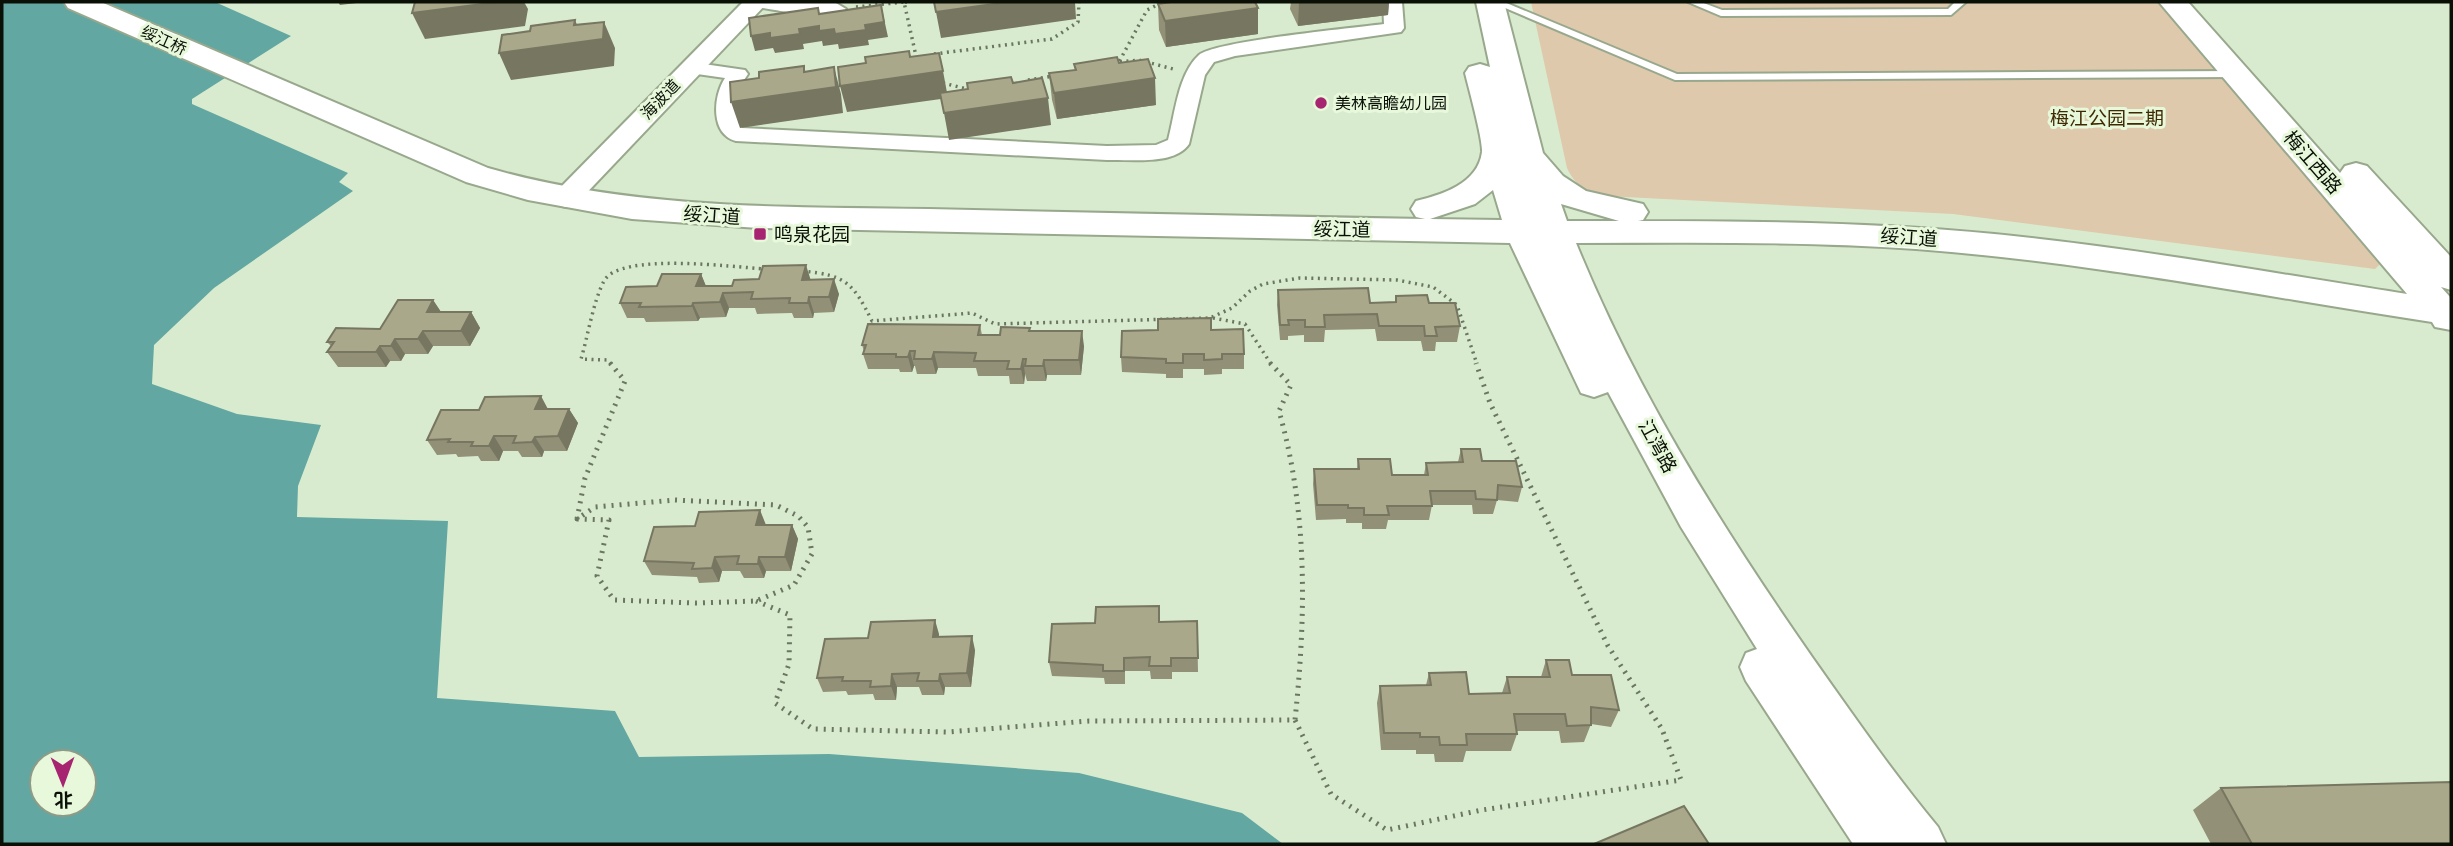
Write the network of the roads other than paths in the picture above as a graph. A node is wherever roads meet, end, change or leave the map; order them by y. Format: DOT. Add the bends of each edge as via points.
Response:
graph roads {
  1 [pos="78,2"];
  2 [pos="129,2"];
  3 [pos="756,2"];
  4 [pos="762,2"];
  5 [pos="1392,2"];
  6 [pos="1470,2"];
  7 [pos="1490,2"];
  8 [pos="1496,2"];
  9 [pos="1693,2"];
  10 [pos="1961,2"];
  11 [pos="2185,2"];
  12 [pos="844,8"];
  13 [pos="690,68"];
  14 [pos="263,72"];
  15 [pos="2237,74"];
  16 [pos="575,188"];
  17 [pos="1527,200"];
  18 [pos="1431,220"];
  19 [pos="1634,222"];
  20 [pos="2445,303"];
  21 [pos="1883,844"];
  22 [pos="1921,844"];
  1 -- 14 [label="main road, 绥江桥"];
  2 -- 14 [label="main road, 绥江桥"];
  3 -- 13 [label="street, 海波道"];
  4 -- 12 [label="street" via="818,10"];
  5 -- 13 [label="street" via="1394,28 1232,50 1207,58 1195,75 1178,144 1158,152 736,134 727,123 728,89 738,74"];
  6 -- 17 [label="main road, 江湾路" via="1481,77"];
  7 -- 17 [label="main road, 江湾路"];
  8 -- 15 [label="lane" via="1675,77"];
  9 -- 10 [label="lane" via="1721,13 1951,12"];
  11 -- 15 [label="main road, 梅江西路"];
  11 -- 20 [label="main road, 梅江西路"];
  13 -- 16 [label="street, 海波道"];
  14 -- 16 [label="main road, 绥江道" via="477,175"];
  15 -- 20 [label="main road, 梅江西路"];
  16 -- 18 [label="main road, 绥江道" via="632,208 758,217"];
  17 -- 18 [label="main road, 绥江道"];
  17 -- 18 [label="main road" via="1490,172 1475,191"];
  17 -- 19 [label="main road, 绥江道"];
  17 -- 19 [label="main road" via="1539,170 1561,192"];
  17 -- 21 [label="main road, 江湾路" via="1602,400 1693,562"];
  17 -- 22 [label="main road, 江湾路" via="1708,537 1799,675"];
  19 -- 20 [label="main road, 绥江道" via="1975,242"];
}
